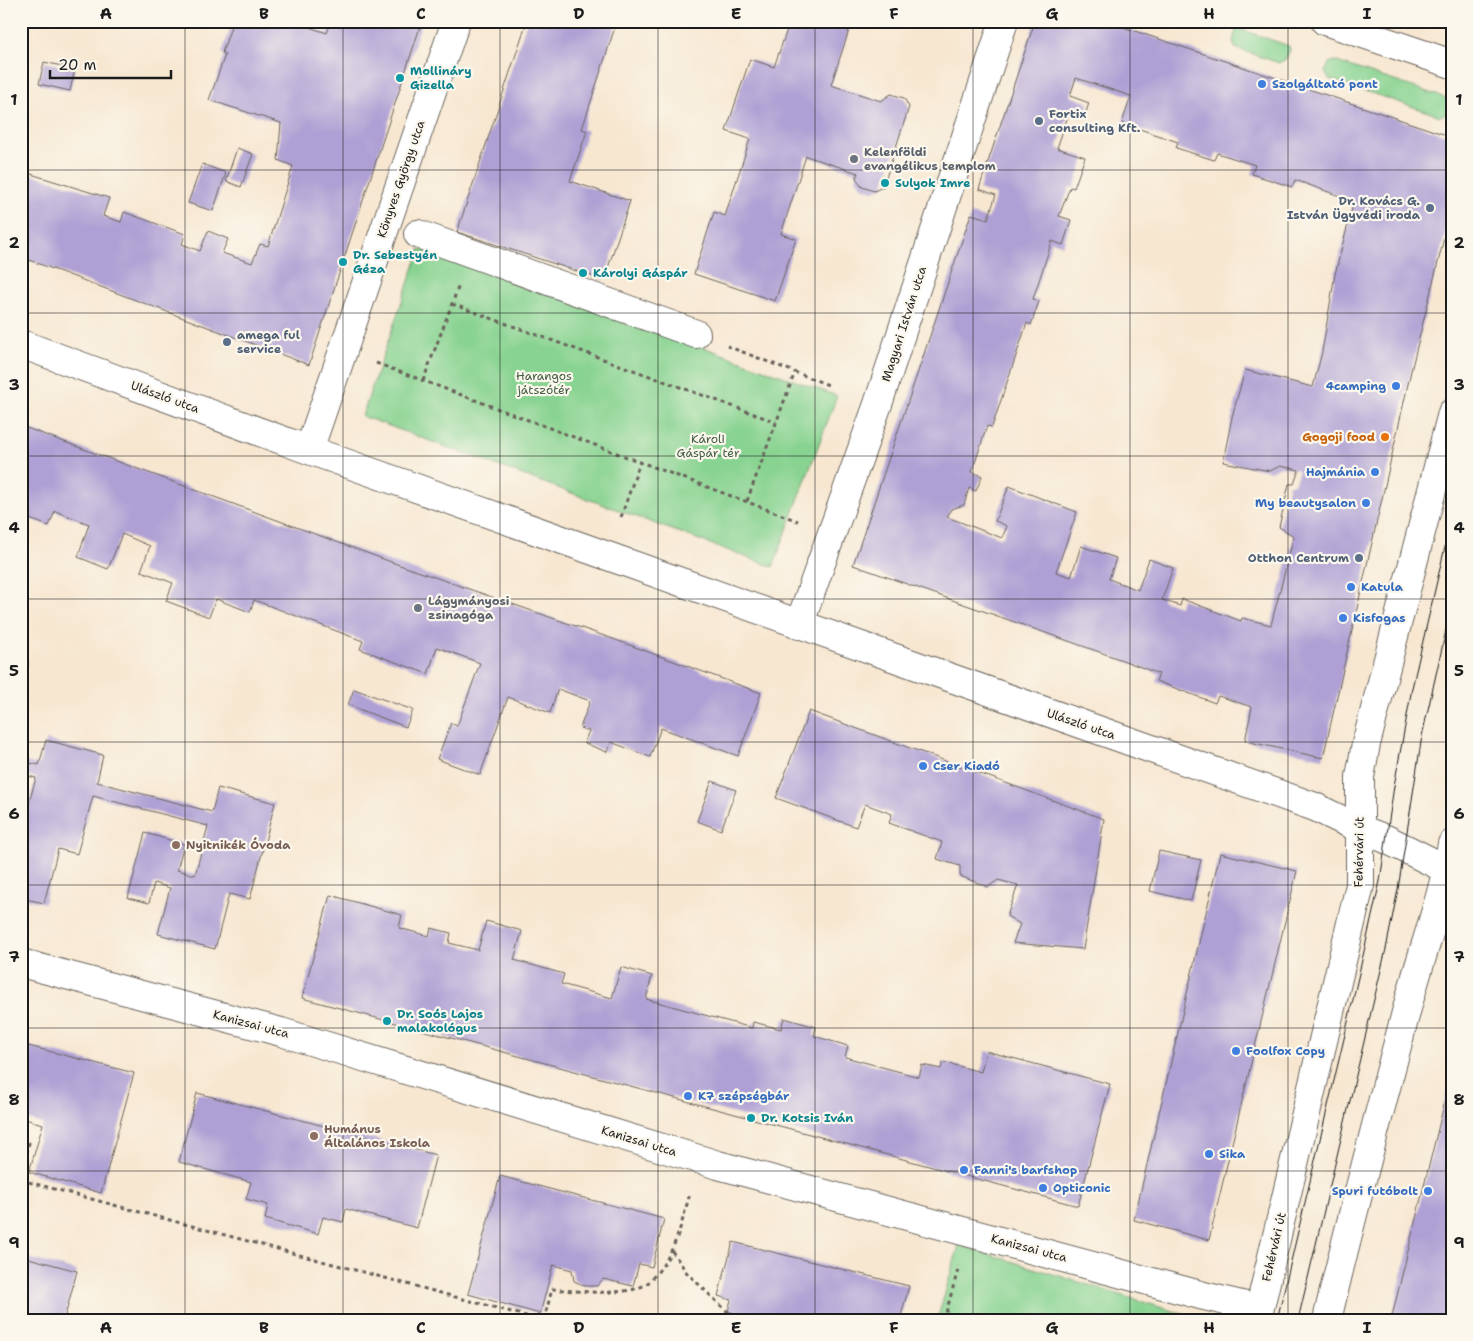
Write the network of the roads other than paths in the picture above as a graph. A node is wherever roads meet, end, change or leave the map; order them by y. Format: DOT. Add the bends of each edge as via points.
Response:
graph roads {
  1 [pos="456,21"];
  2 [pos="1004,21"];
  3 [pos="1325,21"];
  4 [pos="1452,64"];
  5 [pos="418,234"];
  6 [pos="696,334"];
  7 [pos="21,344"];
  8 [pos="1452,413"];
  9 [pos="309,450"];
  10 [pos="799,625"];
  11 [pos="1360,829"];
  12 [pos="1450,862"];
  13 [pos="21,963"];
  14 [pos="1258,1314"];
  15 [pos="1327,1320"];
  1 -- 9 [label="street, Könyves György utca"];
  2 -- 10 [label="street, Magyari István utca" via="878,404"];
  3 -- 4 [label="street"];
  5 -- 6 [label="street"];
  7 -- 9 [label="street, Ulászló utca"];
  8 -- 11 [label="street, Fehérvári út" via="1366,744 1360,777"];
  9 -- 10 [label="street"];
  10 -- 11 [label="street, Ulászló utca" via="1315,807"];
  11 -- 12 [label="street, Ulászló utca"];
  11 -- 14 [label="street, Fehérvári út" via="1360,885"];
  12 -- 15 [label="street" via="1359,1186"];
  13 -- 14 [label="street, Kanizsai utca" via="281,1032 718,1165 1204,1296"];
}
